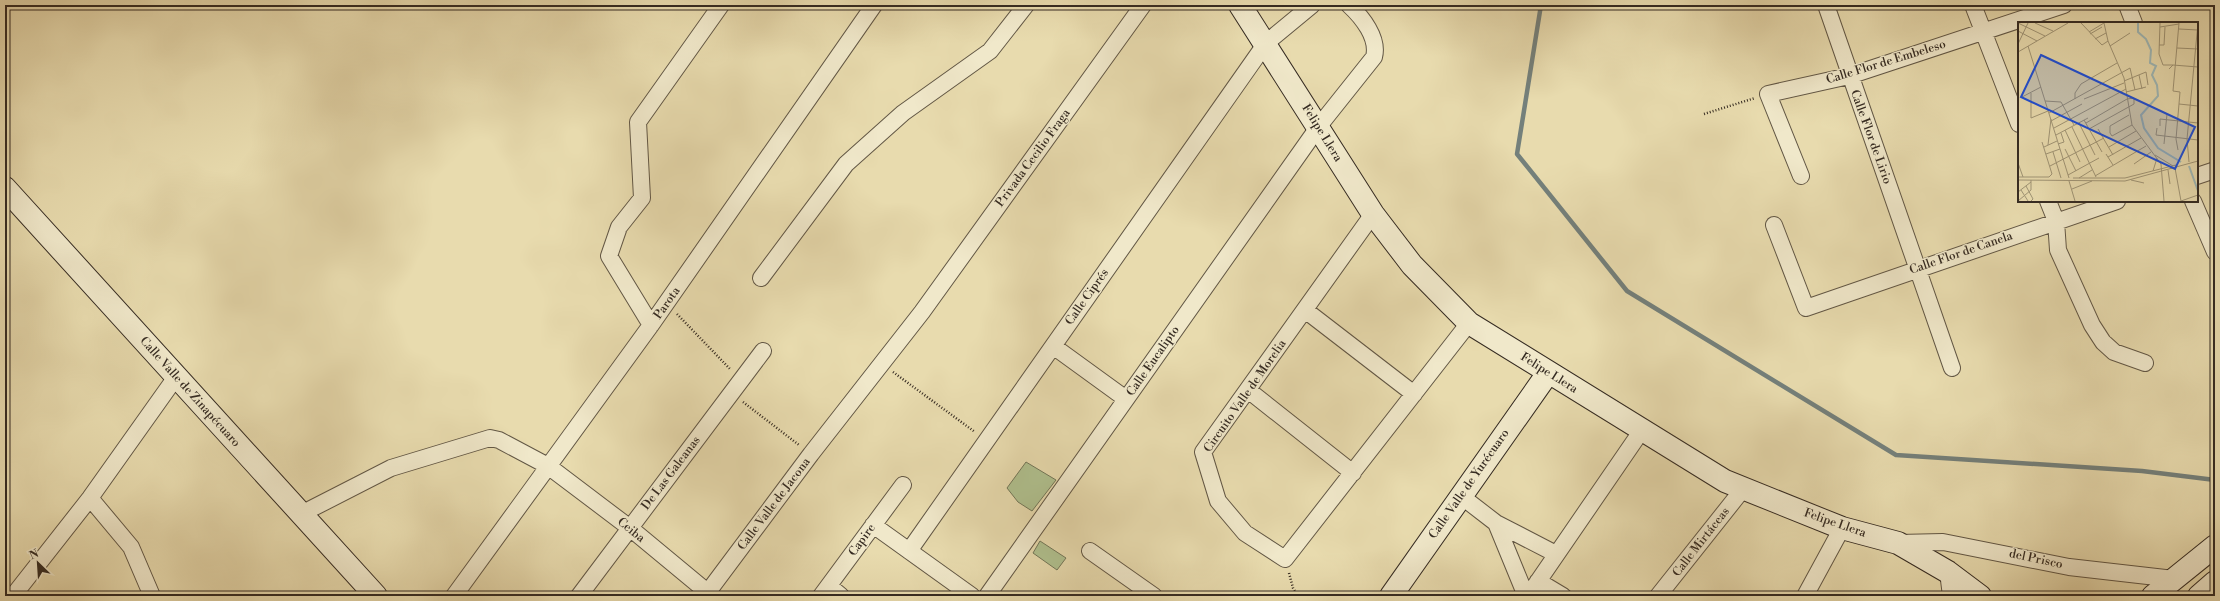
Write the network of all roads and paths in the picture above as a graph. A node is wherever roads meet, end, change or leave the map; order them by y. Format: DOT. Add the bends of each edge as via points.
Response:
graph roads {
  1 [pos="721,5"];
  2 [pos="874,5"];
  3 [pos="1026,5"];
  4 [pos="1143,5"];
  5 [pos="1240,5"];
  6 [pos="1312,5"];
  7 [pos="1350,5"];
  8 [pos="1826,5"];
  9 [pos="1973,5"];
  10 [pos="2064,5"];
  11 [pos="2127,5"];
  12 [pos="2134,22"];
  13 [pos="1984,32"];
  14 [pos="1266,43"];
  15 [pos="1849,76"];
  16 [pos="1768,94"];
  17 [pos="1704,114"];
  18 [pos="2018,121"];
  19 [pos="1319,126"];
  20 [pos="2215,170"];
  21 [pos="1801,176"];
  22 [pos="2198,176"];
  23 [pos="5,188"];
  24 [pos="2048,202"];
  25 [pos="2114,202"];
  26 [pos="2193,202"];
  27 [pos="1373,214"];
  28 [pos="2056,221"];
  29 [pos="1774,225"];
  30 [pos="2215,252"];
  31 [pos="1918,268"];
  32 [pos="761,278"];
  33 [pos="667,303"];
  34 [pos="1305,310"];
  35 [pos="1469,323"];
  36 [pos="652,325"];
  37 [pos="1053,346"];
  38 [pos="763,351"];
  39 [pos="2145,363"];
  40 [pos="881,364"];
  41 [pos="1952,368"];
  42 [pos="1548,373"];
  43 [pos="176,377"];
  44 [pos="736,386"];
  45 [pos="1248,390"];
  46 [pos="1414,394"];
  47 [pos="1126,399"];
  48 [pos="1642,430"];
  49 [pos="987,440"];
  50 [pos="811,454"];
  51 [pos="548,466"];
  52 [pos="1354,473"];
  53 [pos="903,485"];
  54 [pos="1743,489"];
  55 [pos="1461,496"];
  56 [pos="90,498"];
  57 [pos="302,514"];
  58 [pos="1496,523"];
  59 [pos="873,525"];
  60 [pos="630,528"];
  61 [pos="1842,528"];
  62 [pos="1898,543"];
  63 [pos="2215,546"];
  64 [pos="909,551"];
  65 [pos="1090,551"];
  66 [pos="1556,554"];
  67 [pos="1285,559"];
  68 [pos="1948,572"];
  69 [pos="2174,579"];
  70 [pos="1538,581"];
  71 [pos="825,591"];
  72 [pos="708,595"];
  73 [pos="14,596"];
  74 [pos="152,596"];
  75 [pos="376,596"];
  76 [pos="454,596"];
  77 [pos="579,596"];
  78 [pos="841,596"];
  79 [pos="972,596"];
  80 [pos="987,596"];
  81 [pos="1154,596"];
  82 [pos="1298,596"];
  83 [pos="1391,596"];
  84 [pos="1527,596"];
  85 [pos="1563,596"];
  86 [pos="1658,596"];
  87 [pos="1805,596"];
  88 [pos="1951,596"];
  89 [pos="1980,596"];
  90 [pos="2153,596"];
  1 -- 36 [label="street" via="638,122 642,198 619,227 609,256"];
  2 -- 33 [label="street, Parota"];
  3 -- 32 [label="street" via="990,52 903,112 846,164"];
  4 -- 40 [label="street, Privada Cecilio Fraga" via="922,312"];
  5 -- 14 [label="street, Felipe Llera"];
  6 -- 14 [label="street, Calle Ciprés"];
  7 -- 19 [label="street, Calle Eucalipto" via="1362,17 1376,49 1374,56"];
  8 -- 15 [label="street, Calle Flor de Lirio"];
  9 -- 13 [label="street"];
  10 -- 13 [label="street, Calle Flor de Embeleso"];
  11 -- 12 [label="street"];
  13 -- 15 [label="street, Calle Flor de Embeleso"];
  13 -- 18 [label="street"];
  14 -- 19 [label="street, Felipe Llera"];
  14 -- 37 [label="street, Calle Ciprés"];
  15 -- 16 [label="street, Calle Flor de Embeleso"];
  15 -- 31 [label="street, Calle Flor de Lirio"];
  16 -- 17 [label="path"];
  16 -- 21 [label="street"];
  19 -- 27 [label="street, Felipe Llera"];
  19 -- 47 [label="street, Calle Eucalipto"];
  20 -- 22 [label="street"];
  23 -- 43 [label="street, Calle Valle de Zinapécuaro"];
  24 -- 28 [label="street"];
  25 -- 28 [label="street, Calle Flor de Canela"];
  26 -- 30 [label="street"];
  27 -- 34 [label="street, Circuito Valle de Morelia"];
  27 -- 35 [label="street, Felipe Llera" via="1412,265"];
  28 -- 31 [label="street, Calle Flor de Canela"];
  28 -- 39 [label="street" via="2058,250 2092,325 2103,342 2114,352"];
  29 -- 31 [label="street, Calle Flor de Canela" via="1806,308"];
  31 -- 41 [label="street, Calle Flor de Lirio"];
  33 -- 36 [label="street, Parota"];
  33 -- 44 [label="path, Calle Valle de Jacona"];
  34 -- 45 [label="street, Circuito Valle de Morelia"];
  34 -- 46 [label="street"];
  35 -- 42 [label="street, Felipe Llera"];
  35 -- 46 [label="street"];
  36 -- 51 [label="street, Parota"];
  37 -- 47 [label="street"];
  37 -- 49 [label="street, Calle Ciprés"];
  38 -- 44 [label="street, De Las Galeanas"];
  40 -- 49 [label="path"];
  40 -- 50 [label="street, Privada Cecilio Fraga"];
  42 -- 48 [label="street, Felipe Llera"];
  42 -- 55 [label="street, Calle Valle de Yurécuaro"];
  43 -- 56 [label="street"];
  43 -- 57 [label="street, Calle Valle de Zinapécuaro"];
  44 -- 50 [label="path, Calle Valle de Jacona"];
  44 -- 60 [label="street, De Las Galeanas"];
  45 -- 52 [label="street"];
  45 -- 67 [label="street, Circuito Valle de Morelia" via="1203,452 1218,501 1244,533"];
  46 -- 52 [label="street"];
  47 -- 80 [label="street, Calle Eucalipto"];
  48 -- 54 [label="street, Felipe Llera" via="1725,481"];
  48 -- 66 [label="street"];
  49 -- 64 [label="street, Calle Ciprés"];
  50 -- 72 [label="street, Calle Valle de Jacona"];
  51 -- 57 [label="street, Ceiba" via="499,440 490,438 391,468"];
  51 -- 60 [label="street, Ceiba"];
  51 -- 76 [label="street, Parota"];
  52 -- 67 [label="street"];
  53 -- 59 [label="street, Capire"];
  54 -- 61 [label="street, Felipe Llera"];
  54 -- 86 [label="street, Calle Mirtáceas"];
  55 -- 58 [label="street"];
  55 -- 83 [label="street, Calle Valle de Yurécuaro"];
  56 -- 73 [label="street"];
  56 -- 74 [label="street" via="131,547"];
  57 -- 75 [label="street, Calle Valle de Zinapécuaro"];
  58 -- 66 [label="street"];
  58 -- 84 [label="street"];
  59 -- 64 [label="street"];
  59 -- 71 [label="street, Capire"];
  60 -- 72 [label="street, Ceiba"];
  60 -- 77 [label="street, De Las Galeanas"];
  61 -- 62 [label="street, Felipe Llera"];
  61 -- 87 [label="street"];
  62 -- 68 [label="street, Felipe Llera"];
  62 -- 69 [label="street, del Prisco" via="1944,542 2069,567"];
  63 -- 69 [label="street"];
  64 -- 79 [label="street"];
  65 -- 81 [label="street"];
  66 -- 70 [label="street"];
  67 -- 82 [label="path" via="1293,588"];
  68 -- 88 [label="street"];
  68 -- 89 [label="street, Felipe Llera"];
  69 -- 90 [label="street"];
  70 -- 84 [label="street"];
  70 -- 85 [label="street"];
  71 -- 78 [label="street"];
}
